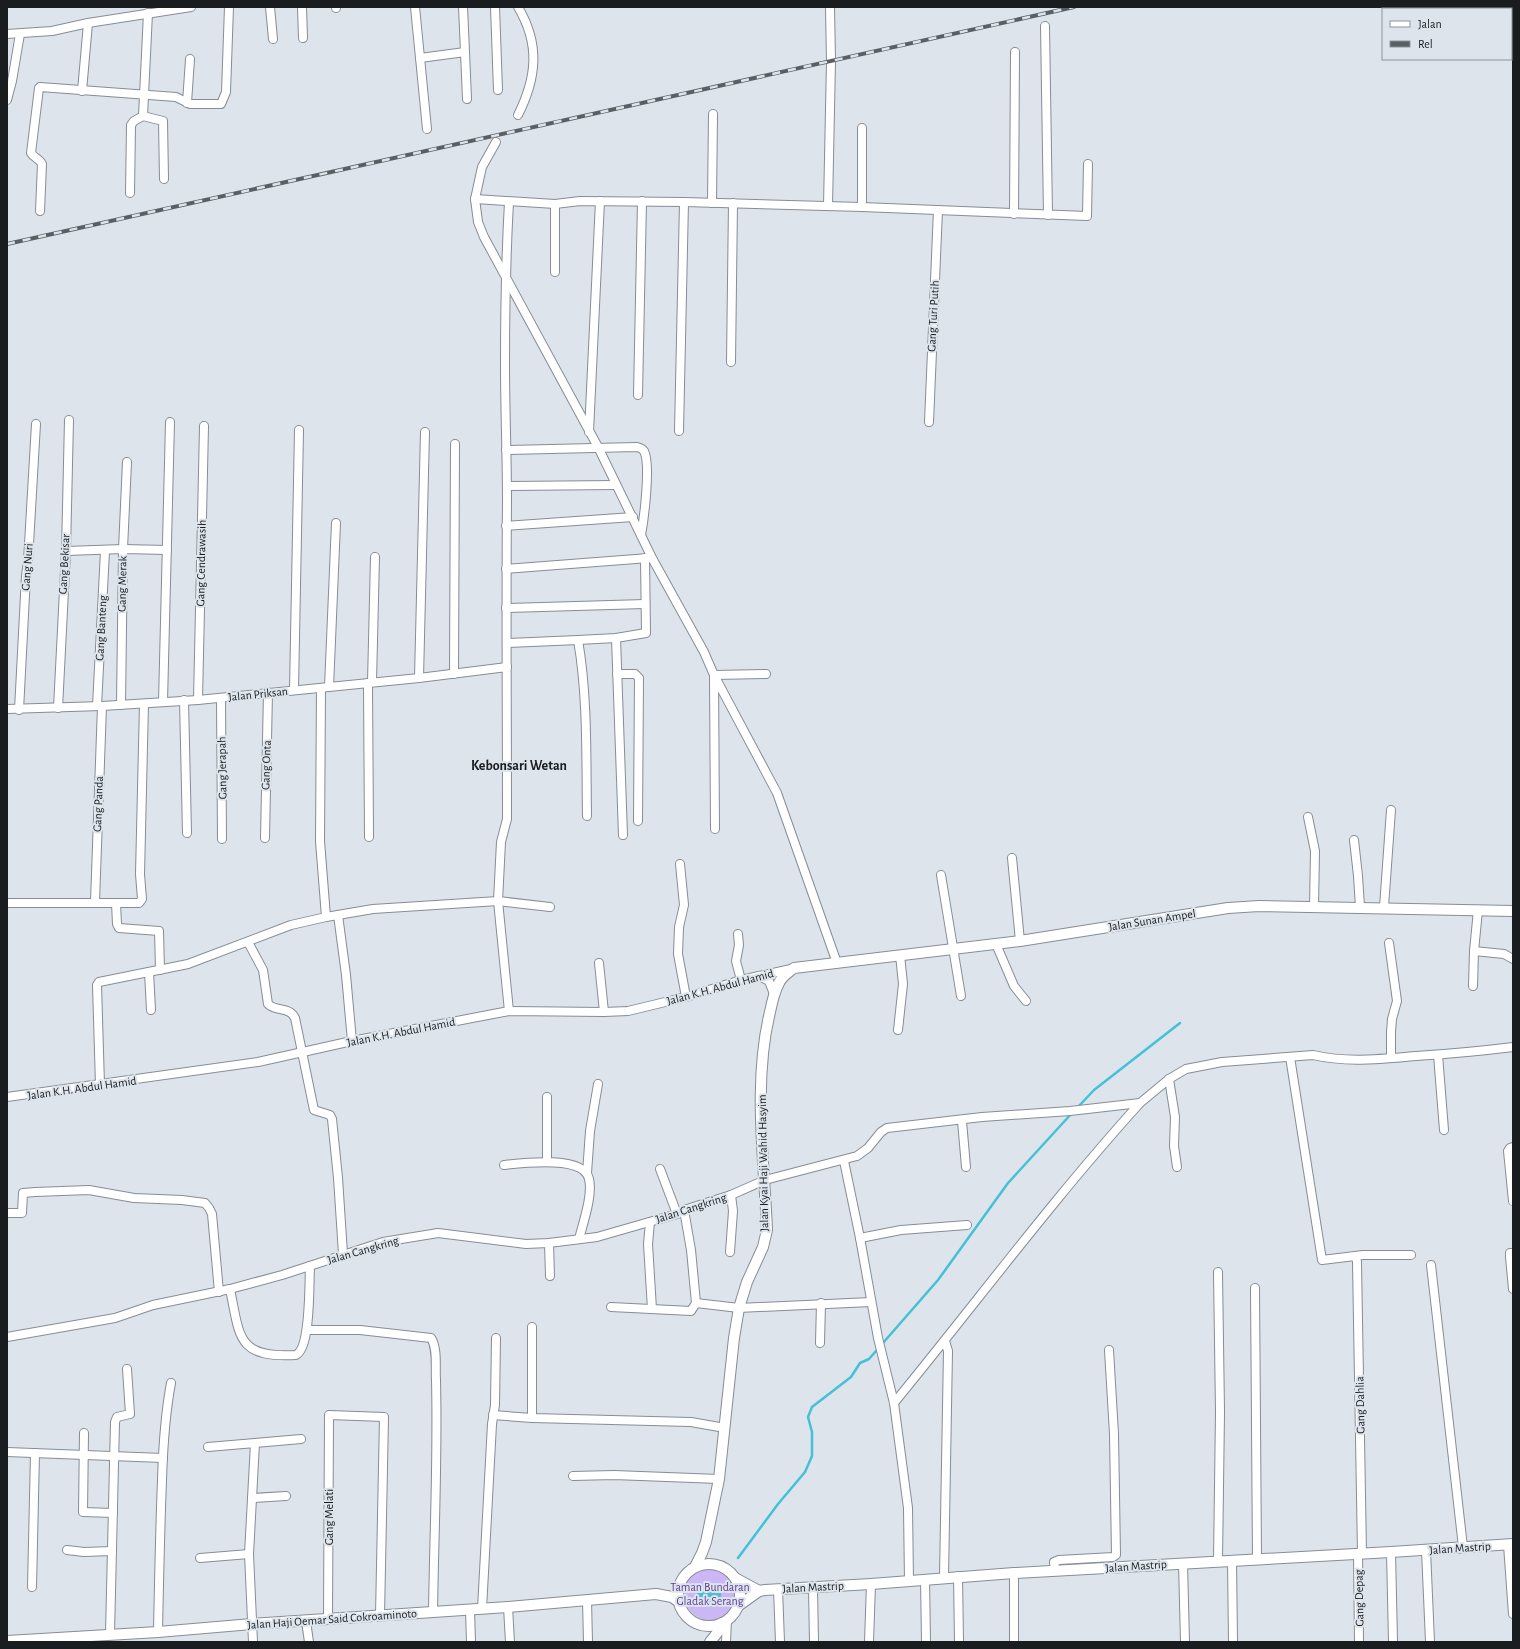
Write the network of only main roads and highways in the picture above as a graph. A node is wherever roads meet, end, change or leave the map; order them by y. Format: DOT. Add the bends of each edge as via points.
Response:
graph roads {
  1 [pos="1513,911"];
  2 [pos="794,968"];
  3 [pos="706,1542"];
  4 [pos="1510,1544"];
  5 [pos="714,1564"];
  6 [pos="695,1567"];
  7 [pos="735,1578"];
  8 [pos="681,1581"];
  9 [pos="760,1591"];
  10 [pos="656,1594"];
  11 [pos="679,1602"];
  12 [pos="738,1606"];
  13 [pos="724,1622"];
  14 [pos="706,1626"];
  15 [pos="7,1640"];
  16 [pos="709,1642"];
  1 -- 2 [label="main road, Jalan Sunan Ampel" via="1478,918 1384,907 1228,908 1020,941"];
  2 -- 3 [label="main road, Jalan Kyai Haji Wahid Hasyim" via="779,982 766,1030 762,1071 762,1123 767,1230 739,1308 719,1479"];
  3 -- 5 [label="main road" via="707,1551"];
  3 -- 6 [label="main road, Jalan Kyai Haji Wahid Hasyim"];
  4 -- 9 [label="main road, Jalan Mastrip" via="1183,1563 1114,1562 1055,1571"];
  5 -- 6 [label="main road"];
  5 -- 7 [label="main road" via="730,1572"];
  6 -- 8 [label="main road"];
  7 -- 9 [label="main road"];
  7 -- 12 [label="main road" via="740,1596"];
  8 -- 10 [label="main road"];
  8 -- 11 [label="main road" via="678,1591"];
  9 -- 12 [label="main road, Jalan Mastrip"];
  10 -- 11 [label="main road" via="672,1597"];
  10 -- 15 [label="main road, Jalan Haji Oemar Said Cokroaminoto" via="433,1613"];
  11 -- 14 [label="main road" via="682,1611 689,1618 697,1624"];
  12 -- 13 [label="main road" via="734,1614"];
  13 -- 14 [label="main road"];
  13 -- 16 [label="main road"];
  14 -- 16 [label="main road"];
}
